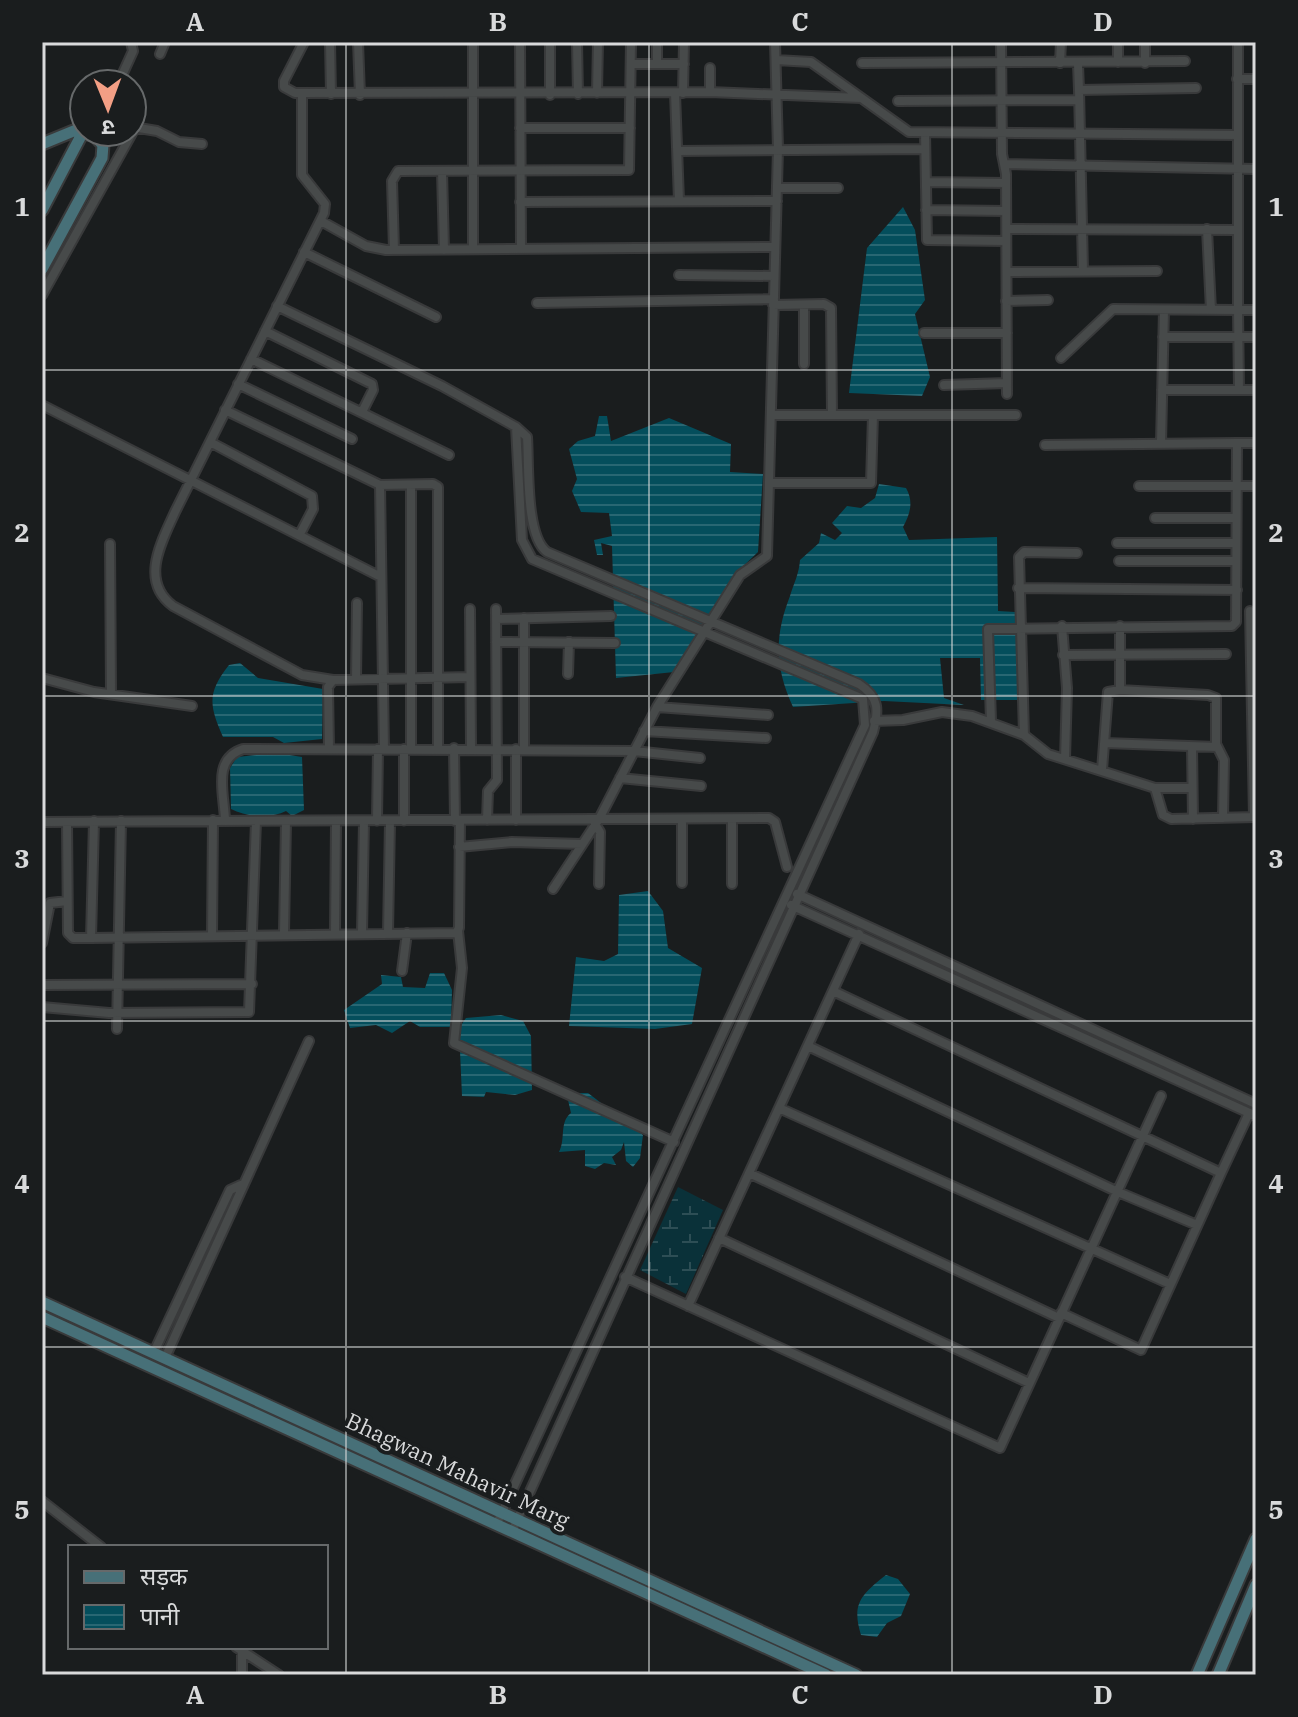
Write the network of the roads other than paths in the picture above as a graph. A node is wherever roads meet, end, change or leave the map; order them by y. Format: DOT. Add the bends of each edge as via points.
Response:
graph roads {
  1 [pos="131,42"];
  2 [pos="165,42"];
  3 [pos="304,42"];
  4 [pos="330,42"];
  5 [pos="358,42"];
  6 [pos="473,42"];
  7 [pos="520,42"];
  8 [pos="550,42"];
  9 [pos="577,42"];
  10 [pos="598,42"];
  11 [pos="631,42"];
  12 [pos="657,42"];
  13 [pos="684,42"];
  14 [pos="775,42"];
  15 [pos="1001,42"];
  16 [pos="1061,42"];
  17 [pos="1118,42"];
  18 [pos="1145,42"];
  19 [pos="1238,42"];
  20 [pos="160,54"];
  21 [pos="776,60"];
  22 [pos="1185,61"];
  23 [pos="1118,62"];
  24 [pos="657,63"];
  25 [pos="862,63"];
  26 [pos="1060,63"];
  27 [pos="1145,63"];
  28 [pos="631,64"];
  29 [pos="684,64"];
  30 [pos="1001,64"];
  31 [pos="1078,64"];
  32 [pos="125,68"];
  33 [pos="710,68"];
  34 [pos="1237,79"];
  35 [pos="1256,79"];
  36 [pos="1196,88"];
  37 [pos="1079,90"];
  38 [pos="710,92"];
  39 [pos="597,93"];
  40 [pos="631,93"];
  41 [pos="679,93"];
  42 [pos="302,94"];
  43 [pos="331,94"];
  44 [pos="519,94"];
  45 [pos="578,94"];
  46 [pos="360,95"];
  47 [pos="473,95"];
  48 [pos="550,95"];
  49 [pos="777,95"];
  50 [pos="861,98"];
  51 [pos="1079,100"];
  52 [pos="898,101"];
  53 [pos="1001,101"];
  54 [pos="520,128"];
  55 [pos="630,128"];
  56 [pos="148,131"];
  57 [pos="68,132"];
  58 [pos="925,133"];
  59 [pos="1001,133"];
  60 [pos="1080,134"];
  61 [pos="1238,135"];
  62 [pos="42,144"];
  63 [pos="202,144"];
  64 [pos="75,148"];
  65 [pos="103,148"];
  66 [pos="122,148"];
  67 [pos="778,149"];
  68 [pos="925,149"];
  69 [pos="678,151"];
  70 [pos="1004,164"];
  71 [pos="1082,165"];
  72 [pos="1238,169"];
  73 [pos="1256,169"];
  74 [pos="442,171"];
  75 [pos="473,171"];
  76 [pos="520,173"];
  77 [pos="926,182"];
  78 [pos="1006,183"];
  79 [pos="777,188"];
  80 [pos="838,188"];
  81 [pos="679,201"];
  82 [pos="777,201"];
  83 [pos="520,202"];
  84 [pos="42,210"];
  85 [pos="926,210"];
  86 [pos="1006,211"];
  87 [pos="321,221"];
  88 [pos="1007,229"];
  89 [pos="1083,229"];
  90 [pos="1207,229"];
  91 [pos="1238,230"];
  92 [pos="1006,241"];
  93 [pos="775,247"];
  94 [pos="521,248"];
  95 [pos="473,249"];
  96 [pos="394,250"];
  97 [pos="444,250"];
  98 [pos="304,252"];
  99 [pos="42,269"];
  100 [pos="1083,271"];
  101 [pos="1157,271"];
  102 [pos="1007,272"];
  103 [pos="679,275"];
  104 [pos="774,276"];
  105 [pos="42,295"];
  106 [pos="1048,300"];
  107 [pos="1006,301"];
  108 [pos="774,302"];
  109 [pos="537,303"];
  110 [pos="804,305"];
  111 [pos="277,306"];
  112 [pos="1164,310"];
  113 [pos="1211,310"];
  114 [pos="1238,310"];
  115 [pos="1256,310"];
  116 [pos="436,317"];
  117 [pos="265,331"];
  118 [pos="924,333"];
  119 [pos="1007,333"];
  120 [pos="1163,337"];
  121 [pos="1239,337"];
  122 [pos="1256,337"];
  123 [pos="1061,358"];
  124 [pos="251,359"];
  125 [pos="804,364"];
  126 [pos="1007,383"];
  127 [pos="238,384"];
  128 [pos="944,385"];
  129 [pos="1162,390"];
  130 [pos="1239,390"];
  131 [pos="1256,390"];
  132 [pos="1007,394"];
  133 [pos="42,405"];
  134 [pos="225,410"];
  135 [pos="362,412"];
  136 [pos="771,415"];
  137 [pos="832,415"];
  138 [pos="873,415"];
  139 [pos="1016,415"];
  140 [pos="516,427"];
  141 [pos="352,439"];
  142 [pos="210,442"];
  143 [pos="1161,443"];
  144 [pos="1237,443"];
  145 [pos="1256,443"];
  146 [pos="1045,445"];
  147 [pos="449,455"];
  148 [pos="192,480"];
  149 [pos="770,483"];
  150 [pos="380,485"];
  151 [pos="411,485"];
  152 [pos="1236,485"];
  153 [pos="1139,486"];
  154 [pos="1256,486"];
  155 [pos="1155,518"];
  156 [pos="1236,518"];
  157 [pos="300,534"];
  158 [pos="1117,543"];
  159 [pos="1236,543"];
  160 [pos="110,544"];
  161 [pos="1077,553"];
  162 [pos="1119,561"];
  163 [pos="1236,561"];
  164 [pos="381,577"];
  165 [pos="1018,588"];
  166 [pos="1237,590"];
  167 [pos="357,603"];
  168 [pos="470,609"];
  169 [pos="496,609"];
  170 [pos="1236,611"];
  171 [pos="1253,611"];
  172 [pos="611,616"];
  173 [pos="524,618"];
  174 [pos="496,619"];
  175 [pos="713,620"];
  176 [pos="1019,626"];
  177 [pos="1062,626"];
  178 [pos="1120,626"];
  179 [pos="706,632"];
  180 [pos="496,642"];
  181 [pos="524,642"];
  182 [pos="569,642"];
  183 [pos="615,643"];
  184 [pos="1120,654"];
  185 [pos="1226,654"];
  186 [pos="1063,655"];
  187 [pos="568,674"];
  188 [pos="470,677"];
  189 [pos="42,678"];
  190 [pos="411,678"];
  191 [pos="437,678"];
  192 [pos="356,679"];
  193 [pos="385,679"];
  194 [pos="333,680"];
  195 [pos="1120,690"];
  196 [pos="111,694"];
  197 [pos="192,706"];
  198 [pos="657,707"];
  199 [pos="768,715"];
  200 [pos="866,721"];
  201 [pos="876,721"];
  202 [pos="991,721"];
  203 [pos="644,731"];
  204 [pos="1024,735"];
  205 [pos="766,738"];
  206 [pos="1105,743"];
  207 [pos="1192,747"];
  208 [pos="1217,747"];
  209 [pos="438,748"];
  210 [pos="454,748"];
  211 [pos="471,748"];
  212 [pos="329,749"];
  213 [pos="381,749"];
  214 [pos="408,749"];
  215 [pos="497,749"];
  216 [pos="520,749"];
  217 [pos="634,751"];
  218 [pos="700,758"];
  219 [pos="1065,759"];
  220 [pos="1102,770"];
  221 [pos="620,778"];
  222 [pos="701,786"];
  223 [pos="1155,788"];
  224 [pos="1192,788"];
  225 [pos="1255,817"];
  226 [pos="1223,818"];
  227 [pos="682,819"];
  228 [pos="732,819"];
  229 [pos="1193,819"];
  230 [pos="213,820"];
  231 [pos="225,820"];
  232 [pos="487,820"];
  233 [pos="516,820"];
  234 [pos="94,821"];
  235 [pos="121,821"];
  236 [pos="256,821"];
  237 [pos="286,821"];
  238 [pos="364,821"];
  239 [pos="377,821"];
  240 [pos="390,821"];
  241 [pos="404,821"];
  242 [pos="457,821"];
  243 [pos="42,822"];
  244 [pos="67,822"];
  245 [pos="336,822"];
  246 [pos="597,822"];
  247 [pos="582,844"];
  248 [pos="459,847"];
  249 [pos="787,867"];
  250 [pos="682,883"];
  251 [pos="599,884"];
  252 [pos="732,884"];
  253 [pos="553,889"];
  254 [pos="789,890"];
  255 [pos="800,895"];
  256 [pos="67,901"];
  257 [pos="784,902"];
  258 [pos="795,906"];
  259 [pos="458,931"];
  260 [pos="252,933"];
  261 [pos="284,933"];
  262 [pos="335,933"];
  263 [pos="362,933"];
  264 [pos="388,933"];
  265 [pos="407,933"];
  266 [pos="859,934"];
  267 [pos="212,935"];
  268 [pos="120,937"];
  269 [pos="91,938"];
  270 [pos="42,943"];
  271 [pos="402,971"];
  272 [pos="252,984"];
  273 [pos="42,985"];
  274 [pos="117,986"];
  275 [pos="833,991"];
  276 [pos="42,1007"];
  277 [pos="117,1013"];
  278 [pos="117,1029"];
  279 [pos="309,1041"];
  280 [pos="808,1046"];
  281 [pos="1161,1096"];
  282 [pos="1256,1104"];
  283 [pos="779,1108"];
  284 [pos="1253,1115"];
  285 [pos="1143,1137"];
  286 [pos="674,1142"];
  287 [pos="1221,1173"];
  288 [pos="751,1174"];
  289 [pos="1118,1192"];
  290 [pos="1197,1225"];
  291 [pos="719,1238"];
  292 [pos="1092,1252"];
  293 [pos="625,1277"];
  294 [pos="1170,1284"];
  295 [pos="42,1302"];
  296 [pos="688,1306"];
  297 [pos="1060,1316"];
  298 [pos="42,1317"];
  299 [pos="160,1355"];
  300 [pos="1029,1383"];
  301 [pos="42,1501"];
  302 [pos="499,1518"];
  303 [pos="515,1524"];
  304 [pos="1256,1539"];
  305 [pos="98,1545"];
  306 [pos="1256,1585"];
  307 [pos="239,1649"];
  308 [pos="269,1672"];
  309 [pos="242,1675"];
  310 [pos="279,1675"];
  311 [pos="826,1675"];
  312 [pos="856,1675"];
  313 [pos="1197,1675"];
  314 [pos="1218,1675"];
  1 -- 32 [label="street"];
  2 -- 20 [label="street"];
  3 -- 42 [label="street" via="284,84"];
  4 -- 43 [label="street"];
  5 -- 46 [label="street"];
  6 -- 47 [label="street"];
  7 -- 44 [label="street"];
  8 -- 48 [label="street"];
  9 -- 45 [label="street"];
  10 -- 39 [label="street"];
  11 -- 28 [label="street"];
  12 -- 24 [label="street"];
  13 -- 29 [label="street"];
  14 -- 21 [label="street"];
  15 -- 30 [label="street"];
  16 -- 26 [label="street"];
  17 -- 23 [label="street"];
  18 -- 27 [label="street"];
  19 -- 34 [label="street"];
  21 -- 49 [label="street"];
  21 -- 50 [label="street" via="806,60"];
  22 -- 27 [label="street"];
  23 -- 27 [label="street"];
  23 -- 31 [label="street"];
  24 -- 28 [label="street"];
  24 -- 29 [label="street"];
  25 -- 30 [label="street"];
  26 -- 30 [label="street"];
  26 -- 31 [label="street"];
  28 -- 40 [label="street"];
  29 -- 41 [label="street"];
  30 -- 53 [label="street"];
  31 -- 37 [label="street"];
  33 -- 38 [label="street"];
  34 -- 35 [label="street"];
  34 -- 61 [label="street"];
  36 -- 37 [label="street"];
  37 -- 51 [label="street"];
  38 -- 41 [label="street"];
  38 -- 49 [label="street"];
  39 -- 40 [label="street"];
  39 -- 45 [label="street"];
  40 -- 41 [label="street"];
  40 -- 55 [label="street"];
  41 -- 69 [label="street"];
  42 -- 43 [label="street"];
  42 -- 87 [label="street" via="302,170 325,204"];
  43 -- 46 [label="street"];
  44 -- 47 [label="street"];
  44 -- 48 [label="street"];
  44 -- 54 [label="street"];
  45 -- 48 [label="street"];
  46 -- 47 [label="street"];
  47 -- 75 [label="street"];
  49 -- 50 [label="street"];
  49 -- 67 [label="street"];
  50 -- 58 [label="street" via="909,132"];
  51 -- 53 [label="street"];
  51 -- 60 [label="street"];
  52 -- 53 [label="street"];
  53 -- 59 [label="street"];
  54 -- 55 [label="street"];
  54 -- 76 [label="street"];
  55 -- 76 [label="street" via="629,170"];
  56 -- 63 [label="street"];
  57 -- 62 [label="main road"];
  58 -- 59 [label="street"];
  58 -- 68 [label="street"];
  59 -- 60 [label="street"];
  59 -- 70 [label="street"];
  60 -- 61 [label="street"];
  60 -- 71 [label="street"];
  61 -- 72 [label="street"];
  64 -- 84 [label="main road"];
  65 -- 99 [label="main road"];
  66 -- 105 [label="street"];
  67 -- 68 [label="street"];
  67 -- 69 [label="street"];
  67 -- 79 [label="street"];
  68 -- 77 [label="street"];
  69 -- 81 [label="street"];
  70 -- 71 [label="street"];
  70 -- 78 [label="street"];
  71 -- 72 [label="street"];
  71 -- 89 [label="street"];
  72 -- 73 [label="street"];
  72 -- 91 [label="street"];
  74 -- 75 [label="street"];
  74 -- 96 [label="street" via="398,171 392,176"];
  74 -- 97 [label="street"];
  75 -- 76 [label="street"];
  75 -- 95 [label="street"];
  76 -- 83 [label="street"];
  77 -- 78 [label="street"];
  77 -- 85 [label="street"];
  78 -- 86 [label="street"];
  79 -- 80 [label="street"];
  79 -- 82 [label="street"];
  81 -- 82 [label="street"];
  81 -- 83 [label="street"];
  82 -- 93 [label="street"];
  83 -- 94 [label="street"];
  85 -- 86 [label="street"];
  85 -- 92 [label="street" via="927,240"];
  86 -- 88 [label="street"];
  87 -- 96 [label="street" via="366,246"];
  87 -- 98 [label="street"];
  88 -- 89 [label="street"];
  88 -- 92 [label="street"];
  89 -- 90 [label="street"];
  89 -- 100 [label="street"];
  90 -- 91 [label="street"];
  90 -- 113 [label="street"];
  91 -- 114 [label="street"];
  92 -- 102 [label="street"];
  93 -- 94 [label="street"];
  93 -- 104 [label="street"];
  94 -- 95 [label="street"];
  95 -- 97 [label="street"];
  96 -- 97 [label="street"];
  98 -- 111 [label="street"];
  98 -- 116 [label="street"];
  100 -- 101 [label="street"];
  100 -- 102 [label="street"];
  102 -- 107 [label="street"];
  103 -- 104 [label="street"];
  104 -- 108 [label="street"];
  106 -- 107 [label="street"];
  107 -- 119 [label="street"];
  108 -- 109 [label="street"];
  108 -- 110 [label="street"];
  108 -- 136 [label="street"];
  110 -- 125 [label="street"];
  110 -- 137 [label="street" via="831,308"];
  111 -- 117 [label="street"];
  111 -- 140 [label="street"];
  112 -- 113 [label="street"];
  112 -- 120 [label="street"];
  112 -- 123 [label="street" via="1113,309"];
  113 -- 114 [label="street"];
  114 -- 115 [label="street"];
  114 -- 121 [label="street"];
  117 -- 124 [label="street"];
  117 -- 135 [label="street" via="372,384"];
  118 -- 119 [label="street"];
  119 -- 126 [label="street"];
  120 -- 121 [label="street"];
  120 -- 129 [label="street"];
  121 -- 122 [label="street"];
  121 -- 130 [label="street"];
  124 -- 127 [label="street"];
  124 -- 135 [label="street"];
  126 -- 128 [label="street"];
  126 -- 132 [label="street"];
  127 -- 134 [label="street"];
  127 -- 141 [label="street"];
  129 -- 130 [label="street"];
  129 -- 143 [label="street"];
  130 -- 131 [label="street"];
  133 -- 148 [label="street"];
  134 -- 142 [label="street"];
  134 -- 150 [label="street"];
  135 -- 147 [label="street"];
  136 -- 137 [label="street"];
  136 -- 149 [label="street"];
  137 -- 138 [label="street"];
  138 -- 139 [label="street"];
  138 -- 149 [label="street" via="871,483"];
  140 -- 175 [label="street" via="527,437 533,525 541,548"];
  140 -- 179 [label="street" via="522,540 532,559"];
  142 -- 148 [label="street"];
  142 -- 157 [label="street" via="312,496 313,509"];
  143 -- 144 [label="street"];
  143 -- 146 [label="street"];
  144 -- 145 [label="street"];
  144 -- 152 [label="street"];
  148 -- 157 [label="street"];
  148 -- 194 [label="street" via="156,558 163,597 302,675"];
  149 -- 175 [label="street" via="767,556 743,572"];
  150 -- 151 [label="street"];
  150 -- 164 [label="street"];
  151 -- 190 [label="street"];
  151 -- 191 [label="street" via="433,484 438,489"];
  152 -- 153 [label="street"];
  152 -- 154 [label="street"];
  152 -- 156 [label="street"];
  155 -- 156 [label="street"];
  156 -- 159 [label="street"];
  157 -- 164 [label="street"];
  158 -- 159 [label="street"];
  159 -- 163 [label="street"];
  160 -- 196 [label="street"];
  161 -- 165 [label="street" via="1020,553"];
  162 -- 163 [label="street"];
  163 -- 166 [label="street"];
  164 -- 193 [label="street"];
  165 -- 166 [label="street"];
  165 -- 176 [label="street"];
  166 -- 170 [label="street"];
  167 -- 192 [label="street"];
  168 -- 188 [label="street"];
  169 -- 174 [label="street"];
  170 -- 171 [label="street"];
  170 -- 178 [label="street" via="1232,626"];
  171 -- 225 [label="street"];
  172 -- 173 [label="street"];
  173 -- 174 [label="street"];
  173 -- 181 [label="street"];
  174 -- 180 [label="street"];
  175 -- 179 [label="street"];
  175 -- 201 [label="street" via="859,684 876,699"];
  176 -- 177 [label="street"];
  176 -- 202 [label="street" via="987,632"];
  176 -- 204 [label="street"];
  177 -- 178 [label="street"];
  177 -- 186 [label="street"];
  178 -- 184 [label="street"];
  179 -- 198 [label="street"];
  179 -- 200 [label="street" via="863,699"];
  180 -- 181 [label="street"];
  180 -- 215 [label="street"];
  181 -- 182 [label="street"];
  181 -- 216 [label="street"];
  182 -- 183 [label="street"];
  182 -- 187 [label="street"];
  184 -- 185 [label="street"];
  184 -- 186 [label="street"];
  184 -- 195 [label="street"];
  186 -- 219 [label="street"];
  188 -- 191 [label="street"];
  188 -- 211 [label="street"];
  189 -- 196 [label="street"];
  190 -- 191 [label="street"];
  190 -- 193 [label="street"];
  190 -- 214 [label="street"];
  191 -- 209 [label="street"];
  192 -- 193 [label="street"];
  192 -- 194 [label="street"];
  193 -- 213 [label="street"];
  194 -- 212 [label="street" via="328,687"];
  195 -- 206 [label="street" via="1108,692"];
  195 -- 208 [label="street" via="1214,696"];
  196 -- 197 [label="street"];
  198 -- 199 [label="street"];
  198 -- 203 [label="street"];
  200 -- 201 [label="street"];
  200 -- 254 [label="street"];
  201 -- 202 [label="street" via="942,712"];
  201 -- 255 [label="street"];
  202 -- 204 [label="street"];
  203 -- 205 [label="street"];
  203 -- 217 [label="street"];
  204 -- 219 [label="street" via="1048,754"];
  206 -- 207 [label="street"];
  206 -- 220 [label="street"];
  207 -- 208 [label="street"];
  207 -- 224 [label="street"];
  208 -- 226 [label="street" via="1224,760"];
  209 -- 210 [label="street"];
  209 -- 214 [label="street"];
  210 -- 211 [label="street"];
  210 -- 242 [label="street"];
  211 -- 215 [label="street"];
  212 -- 213 [label="street"];
  212 -- 231 [label="street" via="231,753 223,765"];
  213 -- 214 [label="street"];
  213 -- 239 [label="street"];
  214 -- 241 [label="street"];
  215 -- 216 [label="street"];
  215 -- 232 [label="street" via="497,784 488,791"];
  216 -- 217 [label="street"];
  216 -- 233 [label="street"];
  217 -- 218 [label="street"];
  217 -- 221 [label="street"];
  219 -- 220 [label="street"];
  220 -- 223 [label="street"];
  221 -- 222 [label="street"];
  221 -- 246 [label="street"];
  223 -- 224 [label="street"];
  223 -- 229 [label="street" via="1163,815"];
  224 -- 229 [label="street"];
  225 -- 226 [label="street"];
  226 -- 229 [label="street"];
  227 -- 228 [label="street"];
  227 -- 246 [label="street"];
  227 -- 250 [label="street"];
  228 -- 249 [label="street" via="775,822"];
  228 -- 252 [label="street"];
  230 -- 231 [label="street"];
  230 -- 235 [label="street"];
  230 -- 267 [label="street"];
  231 -- 236 [label="street"];
  232 -- 233 [label="street"];
  232 -- 242 [label="street"];
  233 -- 246 [label="street"];
  234 -- 235 [label="street"];
  234 -- 244 [label="street"];
  234 -- 269 [label="street"];
  235 -- 268 [label="street"];
  236 -- 237 [label="street"];
  236 -- 260 [label="street"];
  237 -- 245 [label="street"];
  237 -- 261 [label="street"];
  238 -- 239 [label="street"];
  238 -- 245 [label="street"];
  238 -- 263 [label="street"];
  239 -- 240 [label="street"];
  240 -- 241 [label="street"];
  240 -- 264 [label="street"];
  241 -- 242 [label="street"];
  242 -- 248 [label="street"];
  243 -- 244 [label="street"];
  244 -- 256 [label="street"];
  245 -- 262 [label="street"];
  246 -- 247 [label="street"];
  246 -- 251 [label="street"];
  247 -- 248 [label="street"];
  247 -- 253 [label="street"];
  248 -- 259 [label="street"];
  254 -- 255 [label="street"];
  254 -- 257 [label="street"];
  255 -- 258 [label="street"];
  255 -- 282 [label="street"];
  256 -- 269 [label="street" via="68,933"];
  256 -- 270 [label="street" via="50,903"];
  257 -- 258 [label="street"];
  257 -- 286 [label="street"];
  258 -- 266 [label="street"];
  258 -- 293 [label="street"];
  259 -- 265 [label="street"];
  259 -- 286 [label="street" via="462,968 454,1043"];
  260 -- 261 [label="street"];
  260 -- 267 [label="street"];
  260 -- 272 [label="street"];
  261 -- 262 [label="street"];
  262 -- 263 [label="street"];
  263 -- 264 [label="street"];
  264 -- 265 [label="street"];
  265 -- 271 [label="street"];
  266 -- 275 [label="street"];
  266 -- 284 [label="street"];
  267 -- 268 [label="street"];
  268 -- 269 [label="street"];
  268 -- 274 [label="street"];
  272 -- 274 [label="street"];
  272 -- 277 [label="street" via="246,1014"];
  273 -- 274 [label="street"];
  274 -- 277 [label="street"];
  275 -- 280 [label="street"];
  275 -- 285 [label="street"];
  276 -- 277 [label="street"];
  277 -- 278 [label="street"];
  279 -- 299 [label="street" via="241,1185 230,1190"];
  280 -- 283 [label="street"];
  280 -- 289 [label="street"];
  281 -- 285 [label="street"];
  283 -- 288 [label="street"];
  283 -- 292 [label="street"];
  284 -- 287 [label="street"];
  285 -- 287 [label="street"];
  285 -- 289 [label="street"];
  286 -- 302 [label="street"];
  287 -- 290 [label="street"];
  288 -- 291 [label="street"];
  288 -- 297 [label="street"];
  289 -- 290 [label="street"];
  289 -- 292 [label="street"];
  290 -- 294 [label="street"];
  291 -- 296 [label="street"];
  291 -- 300 [label="street"];
  292 -- 294 [label="street"];
  292 -- 297 [label="street"];
  293 -- 296 [label="street"];
  293 -- 303 [label="street"];
  294 -- 297 [label="street" via="1141,1350"];
  295 -- 299 [label="main road, Bhagwan Mahavir Marg"];
  296 -- 300 [label="street" via="997,1448 1004,1443"];
  297 -- 300 [label="street"];
  298 -- 302 [label="main road, Bhagwan Mahavir Marg"];
  299 -- 302 [label="main road, Bhagwan Mahavir Marg"];
  301 -- 305 [label="street"];
  302 -- 303 [label="main road, Bhagwan Mahavir Marg"];
  303 -- 311 [label="main road, Bhagwan Mahavir Marg"];
  303 -- 312 [label="main road, Bhagwan Mahavir Marg"];
  304 -- 313 [label="main road"];
  306 -- 314 [label="main road"];
  307 -- 308 [label="street"];
  307 -- 309 [label="street"];
  308 -- 310 [label="street"];
}
